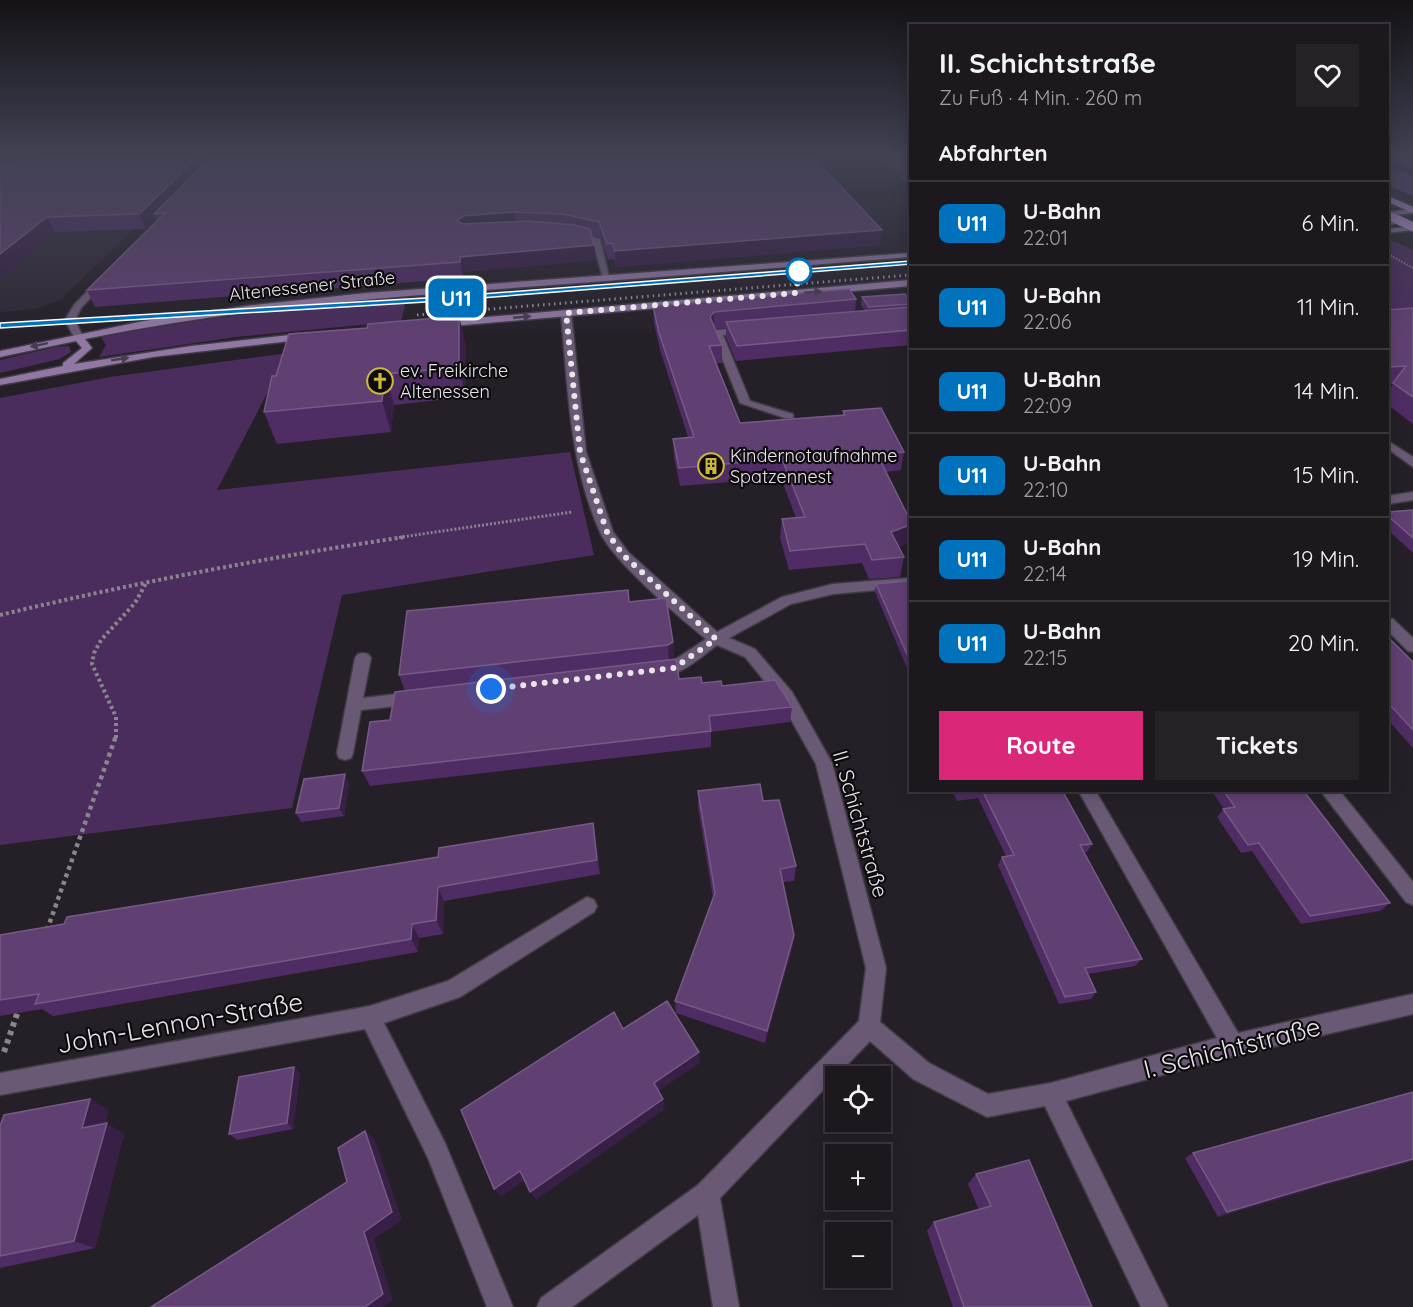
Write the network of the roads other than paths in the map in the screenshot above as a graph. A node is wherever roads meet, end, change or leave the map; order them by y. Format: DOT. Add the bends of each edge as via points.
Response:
graph roads {
  1 [pos="1389,216"];
  2 [pos="1413,228"];
  3 [pos="1389,231"];
  4 [pos="567,233"];
  5 [pos="909,255"];
  6 [pos="109,274"];
  7 [pos="607,279"];
  8 [pos="909,283"];
  9 [pos="842,289"];
  10 [pos="851,302"];
  11 [pos="566,313"];
  12 [pos="430,325"];
  13 [pos="763,329"];
  14 [pos="312,335"];
  15 [pos="78,336"];
  16 [pos="0,354"];
  17 [pos="62,368"];
  18 [pos="0,382"];
  19 [pos="789,416"];
  20 [pos="1389,445"];
  21 [pos="1413,463"];
  22 [pos="1413,496"];
  23 [pos="1389,500"];
  24 [pos="909,582"];
  25 [pos="1389,624"];
  26 [pos="716,639"];
  27 [pos="1413,647"];
  28 [pos="363,658"];
  29 [pos="639,672"];
  30 [pos="426,697"];
  31 [pos="354,705"];
  32 [pos="345,753"];
  33 [pos="1087,792"];
  34 [pos="1330,792"];
  35 [pos="1413,896"];
  36 [pos="587,906"];
  37 [pos="1413,1004"];
  38 [pos="369,1017"];
  39 [pos="869,1026"];
  40 [pos="1233,1045"];
  41 [pos="0,1084"];
  42 [pos="1051,1094"];
  43 [pos="707,1194"];
  44 [pos="500,1307"];
  45 [pos="550,1307"];
  46 [pos="726,1307"];
  47 [pos="1155,1307"];
  1 -- 2 [label="highway, bridge"];
  2 -- 3 [label="main road"];
  4 -- 7 [label="street" via="597,241"];
  5 -- 7 [label="main road, Altenessener Straße"];
  6 -- 15 [label="street" via="77,307 70,320"];
  7 -- 15 [label="main road, Altenessener Straße" via="253,308"];
  8 -- 9 [label="main road"];
  9 -- 10 [label="street"];
  11 -- 9 [label="main road, one-way"];
  12 -- 11 [label="main road, one-way"];
  11 -- 26 [label="street, II. Schichtstraße" via="580,452 607,532 623,555"];
  13 -- 19 [label="street" via="717,333 745,403"];
  17 -- 14 [label="main road, one-way"];
  15 -- 16 [label="main road, Altenessener Straße, one-way"];
  15 -- 17 [label="main road" via="87,348"];
  17 -- 18 [label="main road"];
  20 -- 21 [label="street"];
  22 -- 23 [label="street"];
  24 -- 26 [label="street" via="833,589 787,600"];
  25 -- 27 [label="street"];
  26 -- 29 [label="street" via="674,668"];
  26 -- 39 [label="street, II. Schichtstraße" via="750,653 758,662 786,696 824,764 876,968"];
  28 -- 31 [label="street"];
  30 -- 31 [label="street"];
  31 -- 32 [label="street"];
  33 -- 40 [label="street"];
  34 -- 35 [label="street"];
  36 -- 38 [label="street, John-Lennon-Straße" via="453,990"];
  37 -- 40 [label="street, I. Schichtstraße"];
  38 -- 41 [label="street, John-Lennon-Straße"];
  38 -- 44 [label="street" via="437,1151"];
  39 -- 42 [label="street, I. Schichtstraße" via="921,1071 987,1106"];
  39 -- 43 [label="street"];
  40 -- 42 [label="street, I. Schichtstraße"];
  42 -- 47 [label="street"];
  43 -- 45 [label="street"];
  43 -- 46 [label="street"];
}
